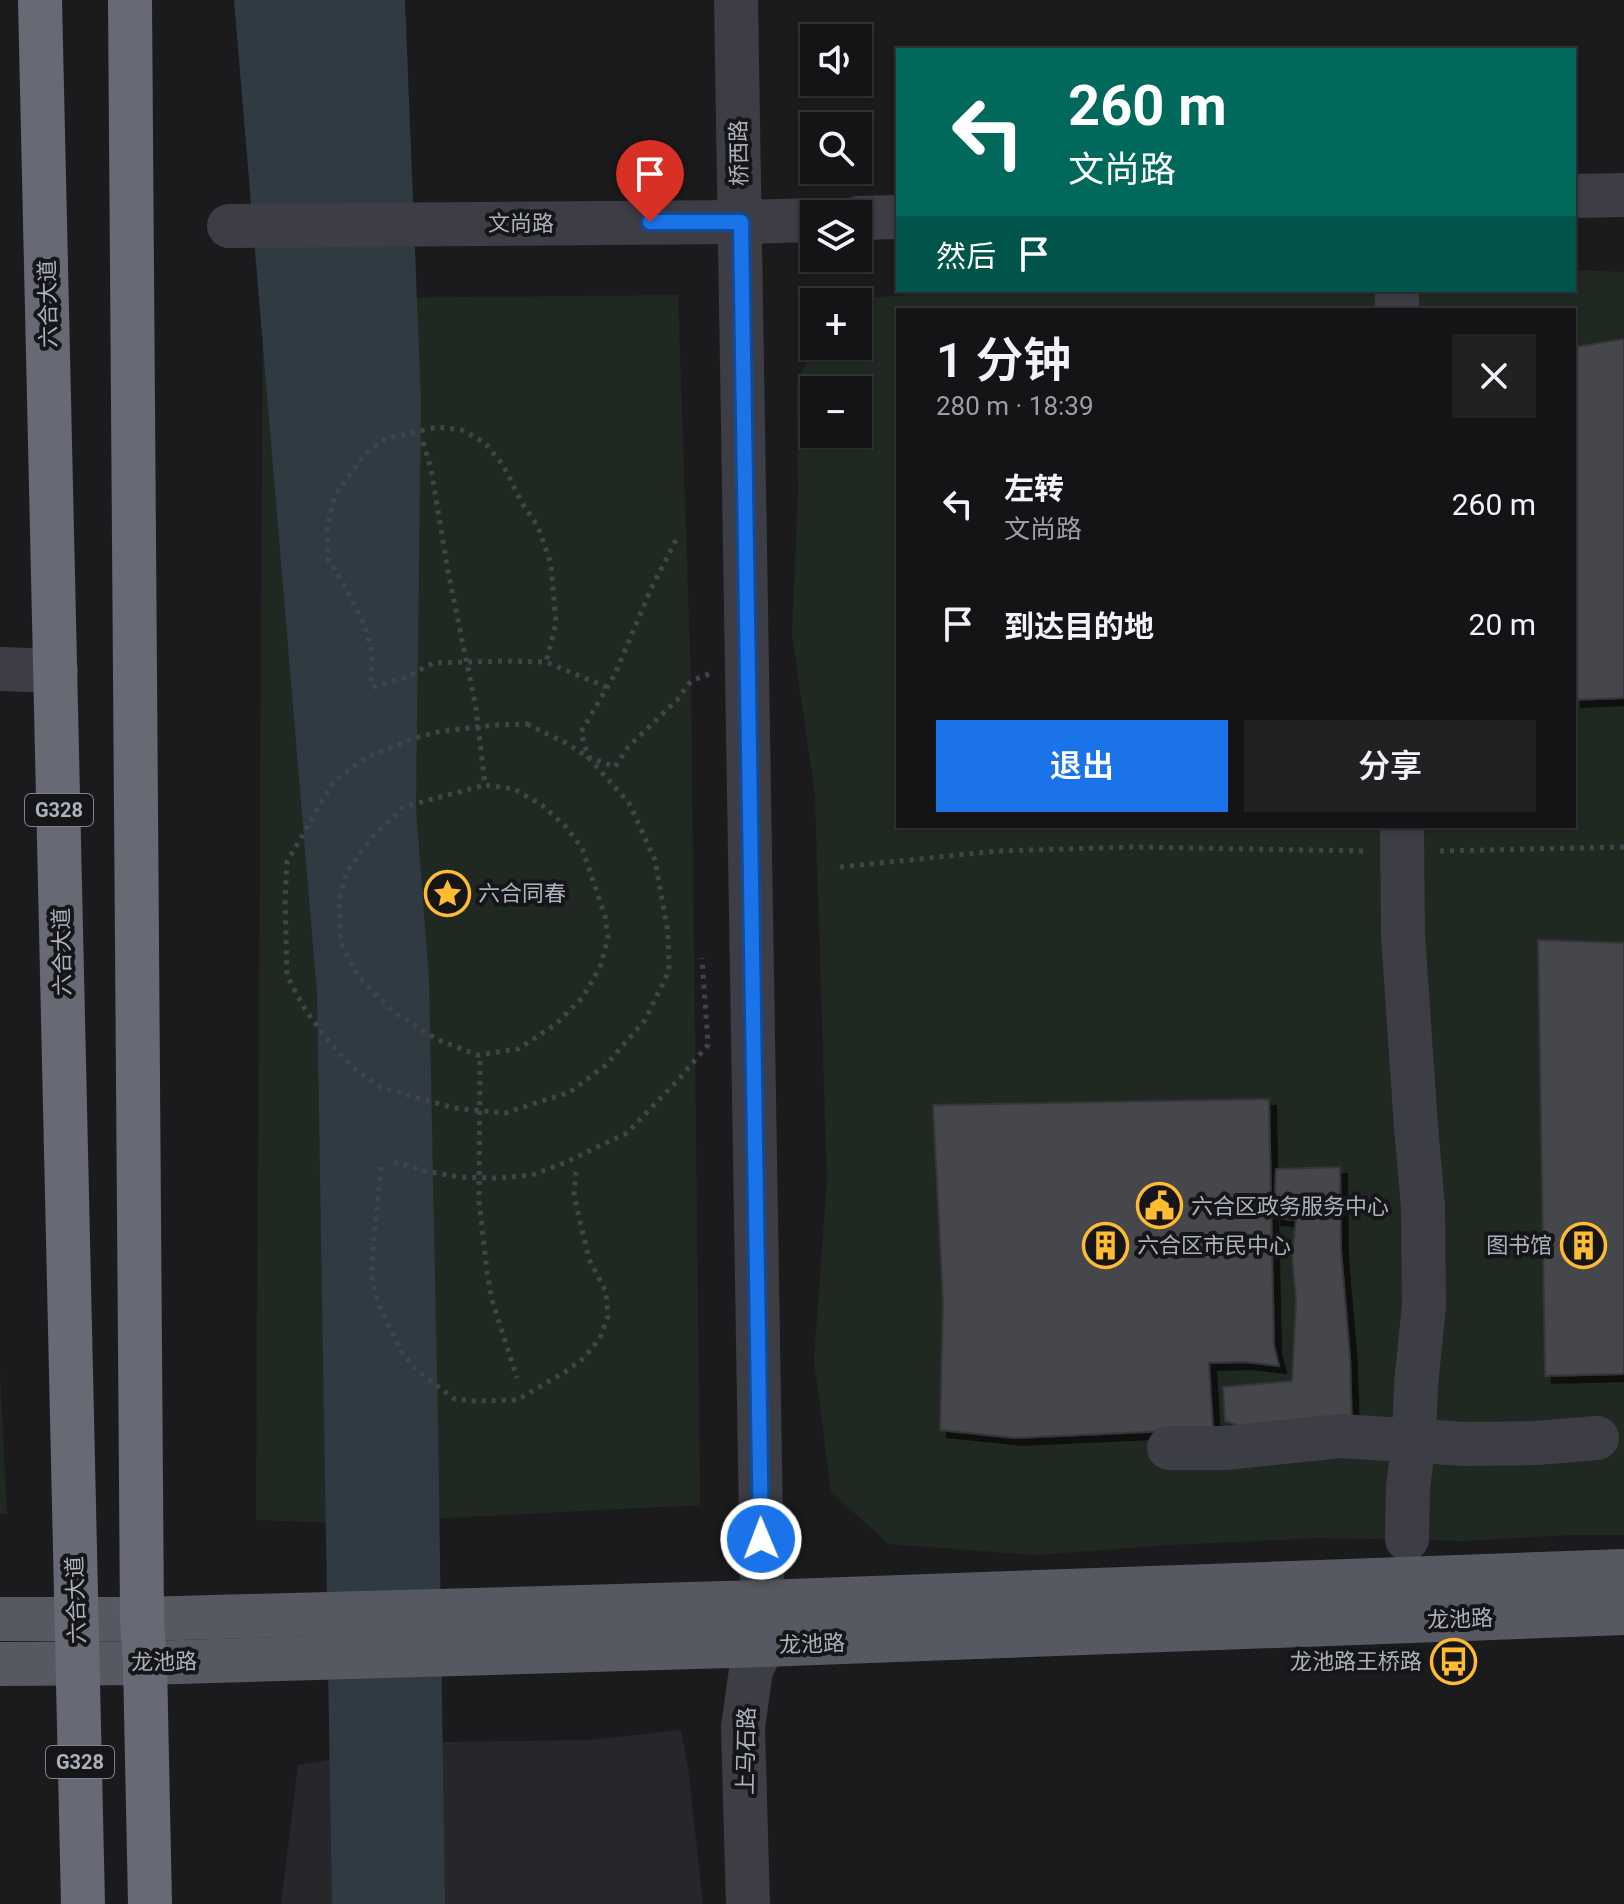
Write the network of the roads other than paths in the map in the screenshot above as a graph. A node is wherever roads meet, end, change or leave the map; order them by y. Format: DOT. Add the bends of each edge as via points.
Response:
graph roads {
  1 [pos="40,0"];
  2 [pos="130,0"];
  3 [pos="736,0"];
  4 [pos="1624,195"];
  5 [pos="1576,196"];
  6 [pos="896,217"];
  7 [pos="872,218"];
  8 [pos="800,220"];
  9 [pos="741,222"];
  10 [pos="229,226"];
  11 [pos="0,669"];
  12 [pos="56,671"];
  13 [pos="1400,843"];
  14 [pos="1597,1438"];
  15 [pos="1169,1448"];
  16 [pos="1407,1539"];
  17 [pos="1624,1571"];
  18 [pos="762,1602"];
  19 [pos="1624,1613"];
  20 [pos="0,1619"];
  21 [pos="76,1619"];
  22 [pos="142,1619"];
  23 [pos="763,1645"];
  24 [pos="79,1663"];
  25 [pos="145,1663"];
  26 [pos="0,1664"];
  27 [pos="83,1904"];
  28 [pos="150,1904"];
  29 [pos="748,1904"];
  1 -- 12 [label="highway, 六合大道 / G328"];
  2 -- 22 [label="highway, G328"];
  3 -- 9 [label="street, 桥西路"];
  4 -- 5 [label="street"];
  6 -- 7 [label="street"];
  8 -- 9 [label="street, 文尚路"];
  9 -- 10 [label="street, 文尚路"];
  9 -- 18 [label="street, 桥西路"];
  11 -- 12 [label="street"];
  12 -- 21 [label="highway, 六合大道 / G328"];
  13 -- 16 [label="street" via="1423,1207 1424,1305"];
  14 -- 15 [label="street" via="1465,1444 1340,1436"];
  17 -- 18 [label="main road, 龙池路"];
  18 -- 22 [label="main road, 龙池路"];
  18 -- 23 [label="street, 上马石路"];
  19 -- 23 [label="main road, 龙池路"];
  20 -- 21 [label="main road, 龙池路"];
  21 -- 22 [label="main road, 龙池路"];
  21 -- 24 [label="highway, 六合大道 / G328"];
  22 -- 25 [label="highway, G328"];
  23 -- 25 [label="main road, 龙池路"];
  23 -- 29 [label="street, 上马石路" via="751,1670 743,1727"];
  24 -- 25 [label="main road, 龙池路"];
  24 -- 26 [label="main road, 龙池路"];
  24 -- 27 [label="highway, 六合大道 / G328"];
  25 -- 28 [label="highway, G328"];
}
